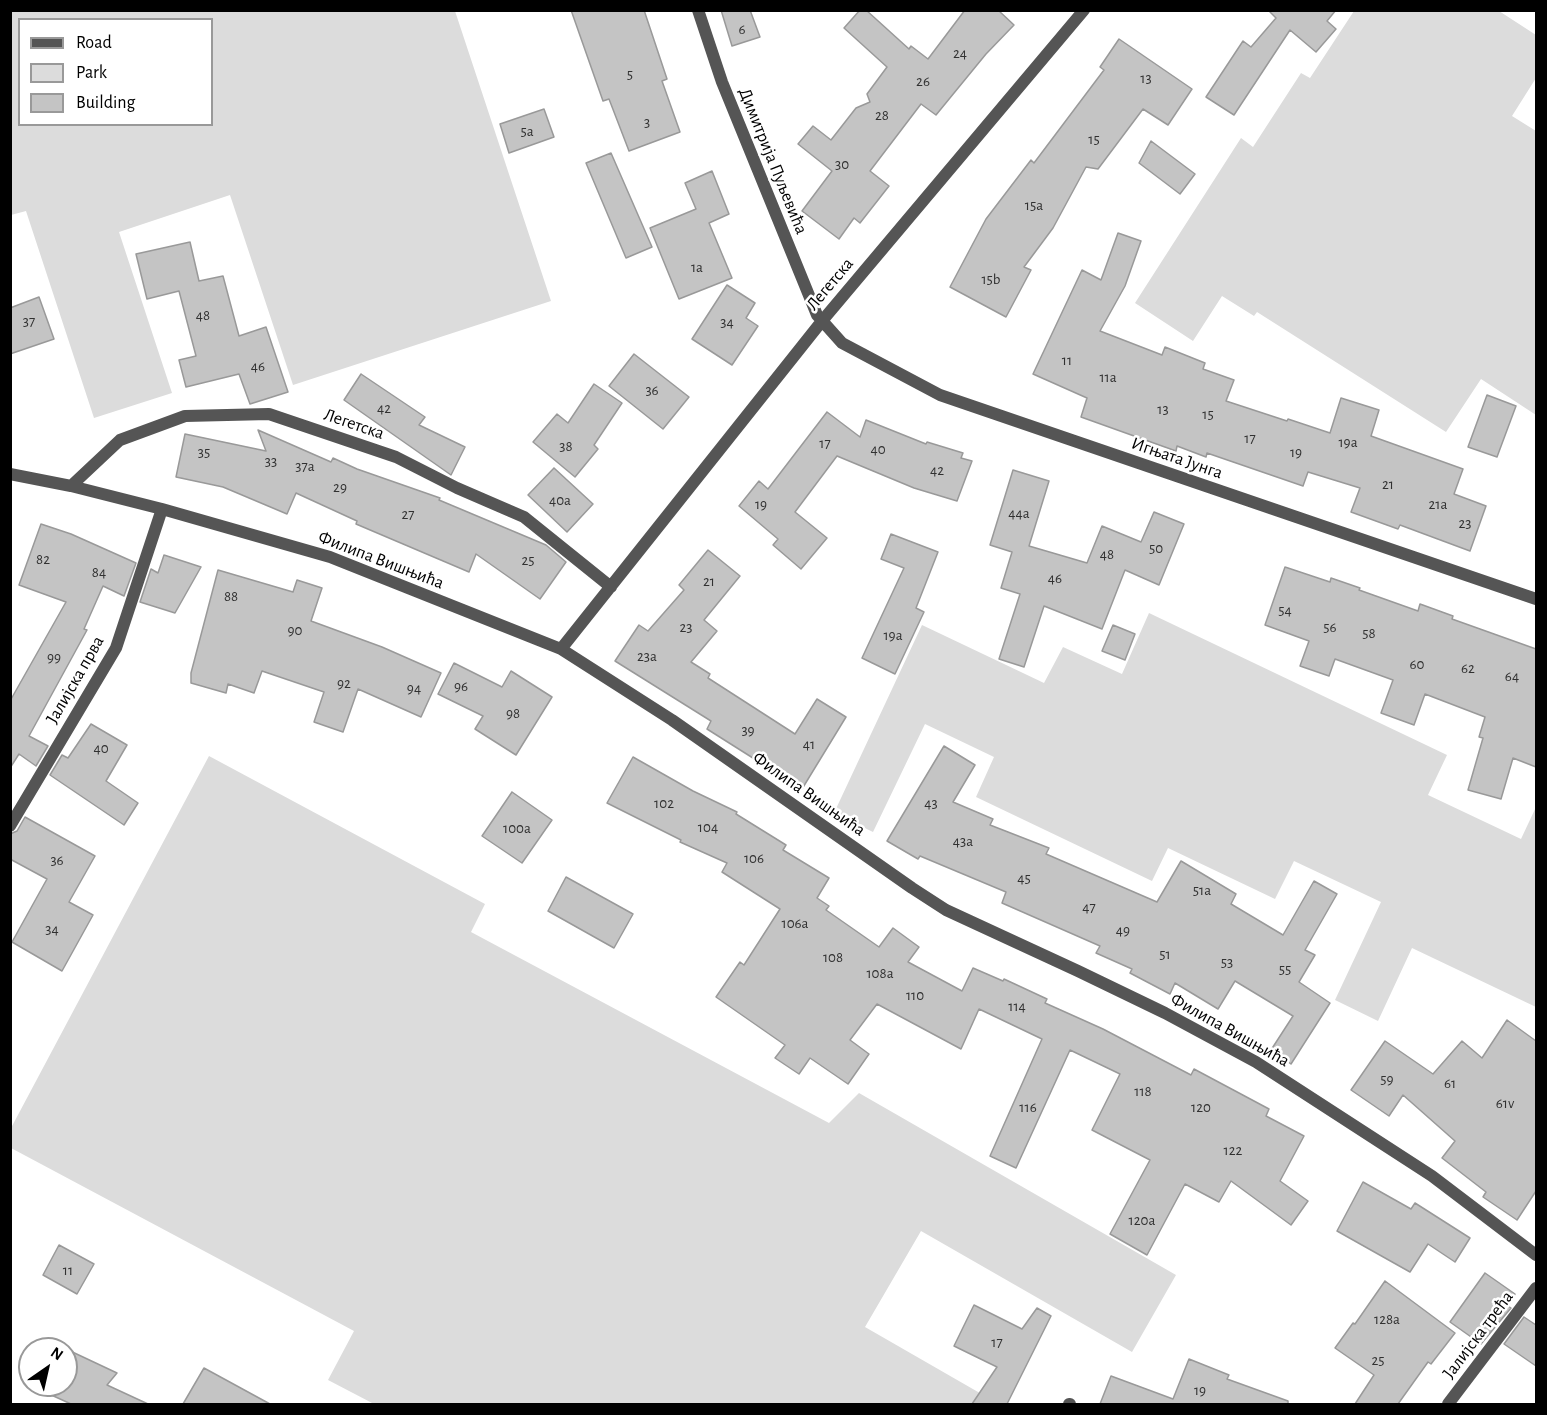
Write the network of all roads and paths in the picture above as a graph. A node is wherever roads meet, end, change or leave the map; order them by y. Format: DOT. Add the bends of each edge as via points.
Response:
graph roads {
  1 [pos="698,10"];
  2 [pos="1084,10"];
  3 [pos="822,321"];
  4 [pos="10,474"];
  5 [pos="71,486"];
  6 [pos="162,509"];
  7 [pos="611,587"];
  8 [pos="1536,599"];
  9 [pos="561,649"];
  10 [pos="10,826"];
  11 [pos="1536,1255"];
  12 [pos="1536,1288"];
  13 [pos="1448,1404"];
  1 -- 3 [label="street, Димитрија Пуљевића" via="727,93"];
  2 -- 3 [label="street, Легетска"];
  3 -- 7 [label="street, Легетска"];
  3 -- 8 [label="street, Игњата Јунга" via="842,343 940,395"];
  4 -- 5 [label="street, Филипа Вишњића"];
  5 -- 6 [label="street, Филипа Вишњића"];
  5 -- 7 [label="street, Легетска" via="120,440 185,416 269,414 396,457 524,517"];
  6 -- 9 [label="street, Филипа Вишњића" via="330,557"];
  6 -- 10 [label="street, Јалијска прва" via="116,648"];
  7 -- 9 [label="street, Легетска"];
  9 -- 11 [label="street, Филипа Вишњића" via="672,720 946,910 1088,975 1256,1062 1432,1176"];
  12 -- 13 [label="street, Јалијска трећа"];
}
